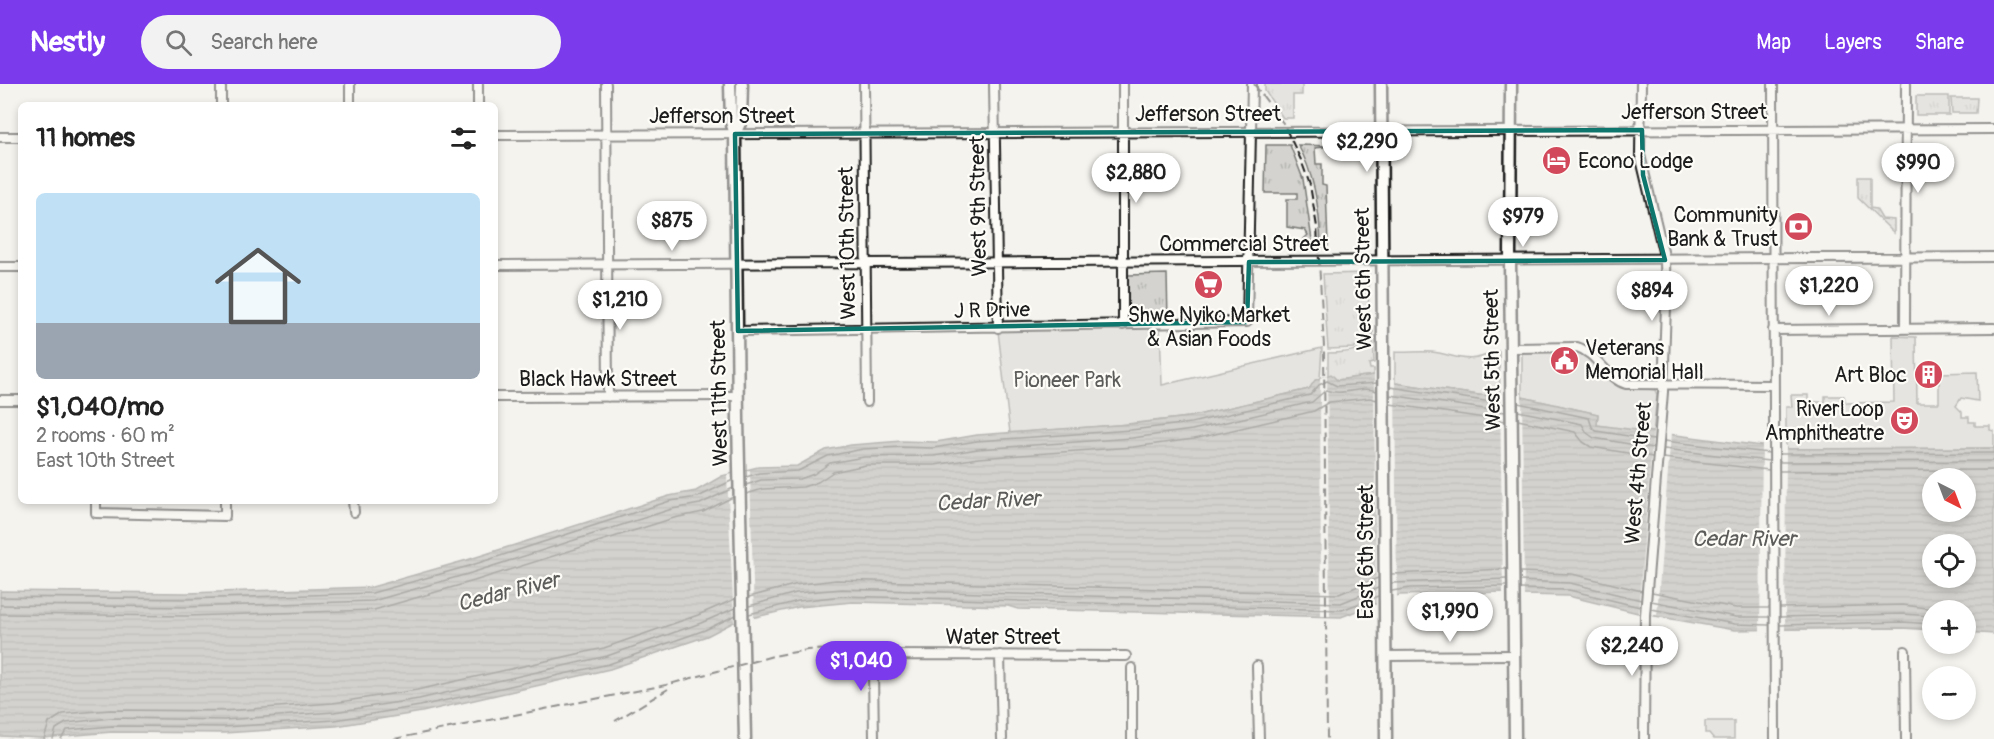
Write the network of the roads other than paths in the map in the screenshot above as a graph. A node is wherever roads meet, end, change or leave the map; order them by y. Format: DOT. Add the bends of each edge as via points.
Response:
graph roads {
  1 [pos="221,84"];
  2 [pos="350,84"];
  3 [pos="478,84"];
  4 [pos="606,84"];
  5 [pos="730,84"];
  6 [pos="742,84"];
  7 [pos="864,84"];
  8 [pos="994,84"];
  9 [pos="1124,84"];
  10 [pos="1252,84"];
  11 [pos="1381,84"];
  12 [pos="1511,84"];
  13 [pos="1641,84"];
  14 [pos="1773,84"];
  15 [pos="1906,84"];
  16 [pos="221,102"];
  17 [pos="350,102"];
  18 [pos="478,102"];
  19 [pos="1906,129"];
  20 [pos="1994,129"];
  21 [pos="1642,130"];
  22 [pos="1773,130"];
  23 [pos="1381,131"];
  24 [pos="1511,131"];
  25 [pos="1124,132"];
  26 [pos="1251,132"];
  27 [pos="995,133"];
  28 [pos="735,134"];
  29 [pos="864,134"];
  30 [pos="498,135"];
  31 [pos="606,135"];
  32 [pos="0,137"];
  33 [pos="18,137"];
  34 [pos="1994,258"];
  35 [pos="1905,259"];
  36 [pos="1665,260"];
  37 [pos="1773,260"];
  38 [pos="1382,261"];
  39 [pos="1510,261"];
  40 [pos="1123,262"];
  41 [pos="1249,262"];
  42 [pos="866,263"];
  43 [pos="997,263"];
  44 [pos="736,264"];
  45 [pos="498,265"];
  46 [pos="607,265"];
  47 [pos="0,267"];
  48 [pos="18,267"];
  49 [pos="1123,325"];
  50 [pos="998,328"];
  51 [pos="1905,328"];
  52 [pos="1994,328"];
  53 [pos="866,329"];
  54 [pos="1773,330"];
  55 [pos="738,331"];
  56 [pos="1512,348"];
  57 [pos="1384,365"];
  58 [pos="1663,384"];
  59 [pos="1773,385"];
  60 [pos="738,396"];
  61 [pos="498,397"];
  62 [pos="608,397"];
  63 [pos="0,400"];
  64 [pos="18,400"];
  65 [pos="867,402"];
  66 [pos="96,504"];
  67 [pos="225,504"];
  68 [pos="353,504"];
  69 [pos="354,512"];
  70 [pos="1905,651"];
  71 [pos="1000,655"];
  72 [pos="1514,655"];
  73 [pos="1126,656"];
  74 [pos="1385,656"];
  75 [pos="1257,666"];
  76 [pos="1132,668"];
  77 [pos="745,739"];
  78 [pos="874,739"];
  79 [pos="1002,739"];
  80 [pos="1132,739"];
  81 [pos="1259,739"];
  82 [pos="1386,739"];
  83 [pos="1515,739"];
  84 [pos="1644,739"];
  85 [pos="1775,739"];
  86 [pos="1906,739"];
  1 -- 16 [label="street"];
  2 -- 17 [label="street"];
  3 -- 18 [label="street"];
  4 -- 31 [label="street"];
  5 -- 28 [label="main road, West 11th Street"];
  6 -- 28 [label="main road, West 11th Street" via="741,121"];
  7 -- 29 [label="street, West 10th Street"];
  8 -- 27 [label="street, West 9th Street"];
  9 -- 25 [label="street"];
  10 -- 26 [label="street"];
  11 -- 23 [label="main road, West 6th Street"];
  12 -- 24 [label="main road, West 5th Street"];
  13 -- 21 [label="street, West 4th Street"];
  14 -- 22 [label="street"];
  15 -- 19 [label="street"];
  19 -- 20 [label="street, Jefferson Street"];
  19 -- 22 [label="street, Jefferson Street"];
  19 -- 35 [label="street"];
  21 -- 22 [label="street, Jefferson Street"];
  21 -- 24 [label="street, Jefferson Street"];
  21 -- 36 [label="street, West 4th Street" via="1643,175"];
  22 -- 37 [label="street"];
  23 -- 24 [label="street, Jefferson Street"];
  23 -- 26 [label="street, Jefferson Street"];
  23 -- 38 [label="main road, West 6th Street"];
  24 -- 39 [label="main road, West 5th Street"];
  25 -- 26 [label="street, Jefferson Street"];
  25 -- 27 [label="street, Jefferson Street"];
  25 -- 40 [label="street"];
  26 -- 41 [label="street"];
  27 -- 29 [label="street, Jefferson Street"];
  27 -- 43 [label="street, West 9th Street"];
  28 -- 29 [label="street, Jefferson Street"];
  28 -- 31 [label="street, Jefferson Street"];
  28 -- 44 [label="main road, West 11th Street"];
  29 -- 42 [label="street, West 10th Street"];
  30 -- 31 [label="street, Jefferson Street"];
  31 -- 46 [label="street"];
  32 -- 33 [label="street"];
  34 -- 35 [label="street, Commercial Street"];
  35 -- 37 [label="street, Commercial Street"];
  35 -- 51 [label="street"];
  36 -- 37 [label="street, Commercial Street"];
  36 -- 39 [label="street, Commercial Street"];
  36 -- 58 [label="street, West 4th Street"];
  37 -- 54 [label="street"];
  38 -- 39 [label="street, Commercial Street"];
  38 -- 41 [label="street, Commercial Street"];
  38 -- 57 [label="main road, West 6th Street"];
  39 -- 56 [label="main road, West 5th Street"];
  40 -- 41 [label="street, Commercial Street"];
  40 -- 43 [label="street, Commercial Street"];
  40 -- 49 [label="street"];
  41 -- 49 [label="street, J R Drive" via="1247,322"];
  42 -- 43 [label="street, Commercial Street"];
  42 -- 44 [label="street, Commercial Street"];
  42 -- 53 [label="street, West 10th Street"];
  43 -- 50 [label="street, West 9th Street"];
  44 -- 46 [label="street, Commercial Street"];
  44 -- 55 [label="main road, West 11th Street"];
  45 -- 46 [label="street, Commercial Street"];
  46 -- 62 [label="street"];
  47 -- 48 [label="street"];
  49 -- 50 [label="street, J R Drive"];
  50 -- 53 [label="street, J R Drive"];
  51 -- 52 [label="street"];
  51 -- 54 [label="street"];
  53 -- 55 [label="street, J R Drive"];
  53 -- 65 [label="street, West 10th Street"];
  54 -- 59 [label="street"];
  55 -- 60 [label="main road, West 11th Street"];
  56 -- 58 [label="street" via="1577,346 1620,382"];
  56 -- 72 [label="main road, West 5th Street"];
  57 -- 74 [label="main road, East 6th Street"];
  58 -- 59 [label="street"];
  58 -- 84 [label="street, West 4th Street" via="1645,615"];
  59 -- 85 [label="street"];
  60 -- 62 [label="street, Black Hawk Street"];
  60 -- 77 [label="main road, West 11th Street"];
  61 -- 62 [label="street, Black Hawk Street"];
  63 -- 64 [label="street"];
  66 -- 67 [label="street" via="96,513 225,516"];
  68 -- 69 [label="street"];
  70 -- 86 [label="street"];
  71 -- 73 [label="street, Water Street"];
  71 -- 78 [label="street, Water Street" via="881,655 873,671"];
  71 -- 79 [label="street"];
  72 -- 74 [label="street"];
  72 -- 83 [label="main road, West 5th Street"];
  74 -- 82 [label="main road, East 6th Street"];
  75 -- 81 [label="street"];
  76 -- 80 [label="street"];
}
